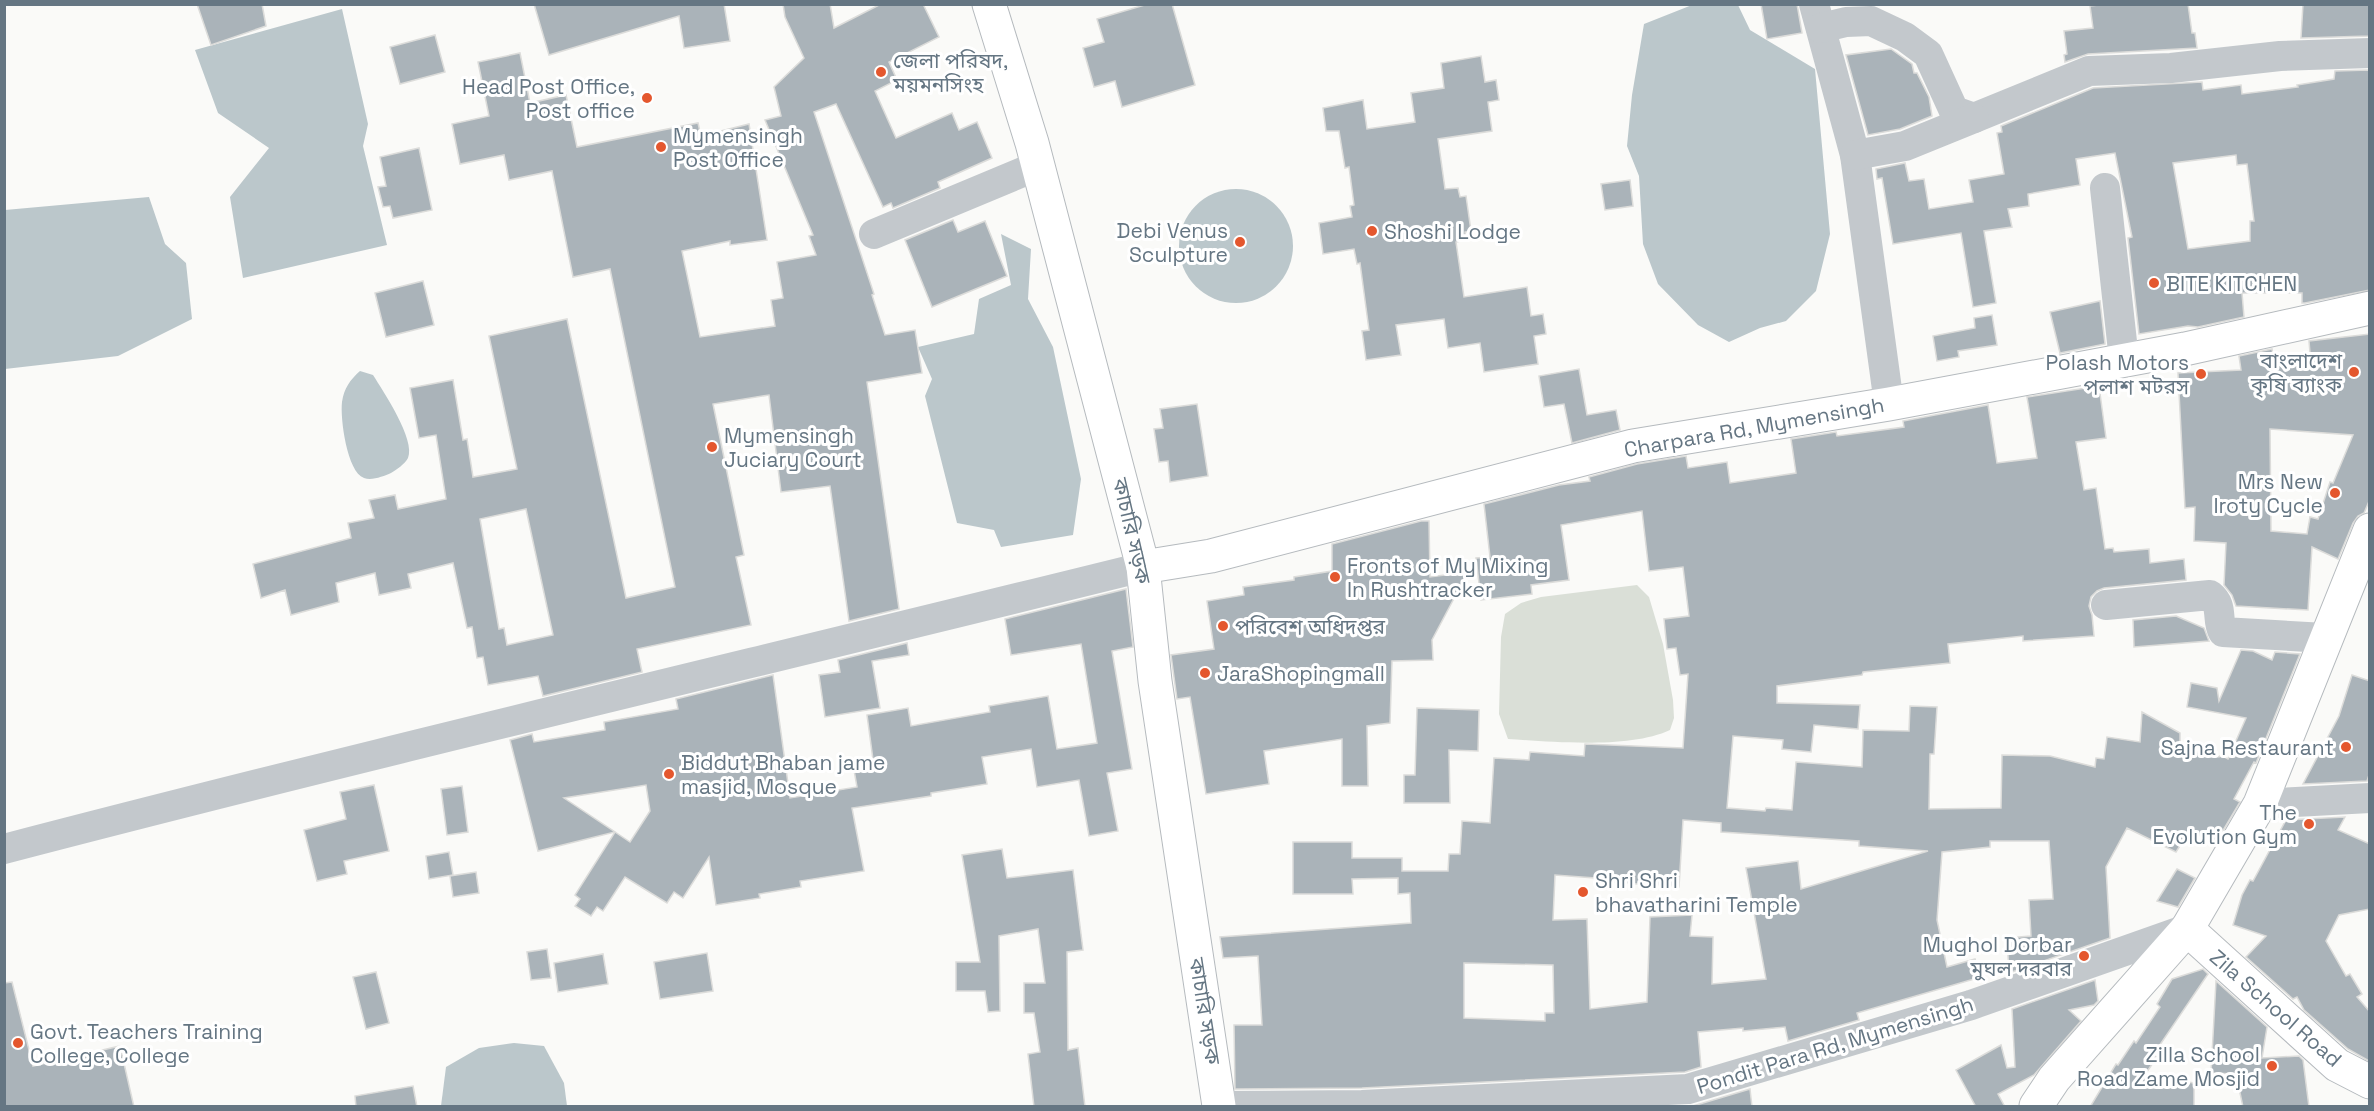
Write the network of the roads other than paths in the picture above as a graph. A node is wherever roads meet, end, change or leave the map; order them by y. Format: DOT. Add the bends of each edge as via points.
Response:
graph roads {
  1 [pos="989,4"];
  2 [pos="1818,16"];
  3 [pos="2370,53"];
  4 [pos="1974,118"];
  5 [pos="1855,155"];
  6 [pos="1037,166"];
  7 [pos="2105,189"];
  8 [pos="874,234"];
  9 [pos="2370,308"];
  10 [pos="2124,360"];
  11 [pos="1889,404"];
  12 [pos="2370,530"];
  13 [pos="1143,567"];
  14 [pos="2106,605"];
  15 [pos="2325,638"];
  16 [pos="2370,798"];
  17 [pos="2260,804"];
  18 [pos="4,849"];
  19 [pos="2187,929"];
  20 [pos="2370,1082"];
  21 [pos="1219,1106"];
  22 [pos="2036,1107"];
  1 -- 6 [label="main road, কাচারি সড়ক"];
  2 -- 4 [label="street" via="1846,22 1871,21 1905,37 1928,54 1954,111"];
  2 -- 5 [label="street"];
  3 -- 4 [label="street" via="2089,71"];
  4 -- 5 [label="street" via="1905,146"];
  5 -- 11 [label="street"];
  6 -- 8 [label="street"];
  6 -- 13 [label="main road, কাচারি সড়ক"];
  7 -- 10 [label="street"];
  9 -- 10 [label="main road, Charpara Rd, Mymensingh"];
  10 -- 11 [label="main road, Charpara Rd, Mymensingh"];
  11 -- 13 [label="main road, Charpara Rd, Mymensingh" via="1634,446 1211,556"];
  12 -- 15 [label="main road"];
  13 -- 18 [label="street" via="479,728"];
  13 -- 21 [label="main road, কাচারি সড়ক" via="1155,681"];
  14 -- 15 [label="street" via="2210,595 2220,606 2223,633"];
  15 -- 17 [label="main road"];
  16 -- 17 [label="street"];
  17 -- 19 [label="main road"];
  19 -- 20 [label="main road, Zila School Road" via="2337,1065"];
  19 -- 21 [label="street, Pondit Para Rd, Mymensingh" via="1971,1005 1688,1089 1362,1105"];
  19 -- 22 [label="main road" via="2054,1079"];
}
